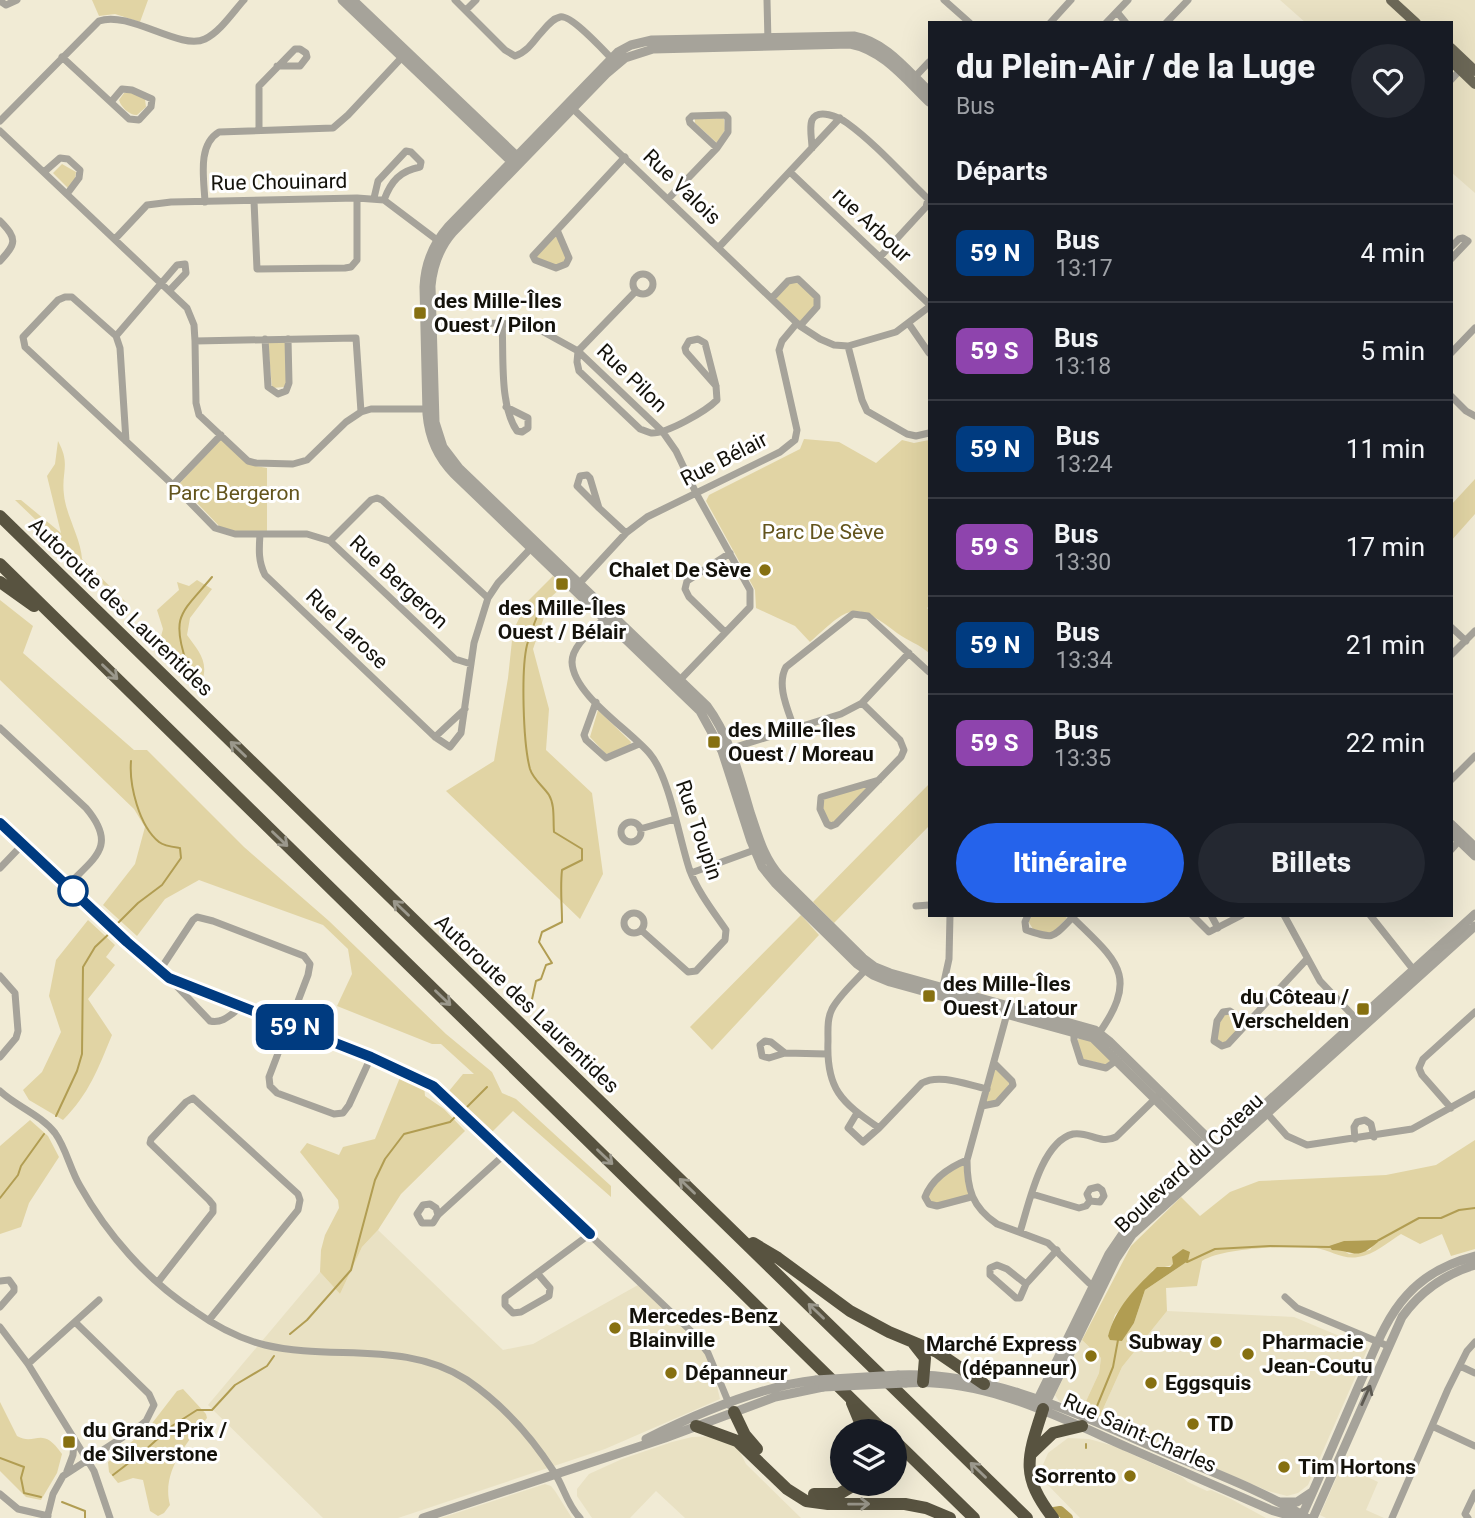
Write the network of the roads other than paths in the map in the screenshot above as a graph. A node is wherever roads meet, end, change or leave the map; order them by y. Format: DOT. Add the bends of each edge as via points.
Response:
graph roads {
  1 [pos="17,0"];
  2 [pos="244,0"];
  3 [pos="342,0"];
  4 [pos="353,0"];
  5 [pos="454,0"];
  6 [pos="476,0"];
  7 [pos="767,0"];
  8 [pos="944,0"];
  9 [pos="1070,0"];
  10 [pos="1128,0"];
  11 [pos="1188,0"];
  12 [pos="1391,0"];
  13 [pos="0,1"];
  14 [pos="466,10"];
  15 [pos="1117,12"];
  16 [pos="967,21"];
  17 [pos="1052,21"];
  18 [pos="1109,21"];
  19 [pos="1124,21"];
  20 [pos="1168,21"];
  21 [pos="1414,21"];
  22 [pos="768,42"];
  23 [pos="1453,50"];
  24 [pos="405,55"];
  25 [pos="62,57"];
  26 [pos="614,61"];
  27 [pos="928,63"];
  28 [pos="277,66"];
  29 [pos="1467,68"];
  30 [pos="912,80"];
  31 [pos="1475,84"];
  32 [pos="928,90"];
  33 [pos="111,102"];
  34 [pos="928,102"];
  35 [pos="570,106"];
  36 [pos="840,118"];
  37 [pos="0,121"];
  38 [pos="259,130"];
  39 [pos="0,131"];
  40 [pos="717,148"];
  41 [pos="813,148"];
  42 [pos="625,158"];
  43 [pos="517,161"];
  44 [pos="44,172"];
  45 [pos="790,172"];
  46 [pos="67,194"];
  47 [pos="357,198"];
  48 [pos="374,198"];
  49 [pos="668,199"];
  50 [pos="384,200"];
  51 [pos="254,201"];
  52 [pos="205,202"];
  53 [pos="0,221"];
  54 [pos="557,230"];
  55 [pos="115,239"];
  56 [pos="1468,241"];
  57 [pos="441,243"];
  58 [pos="1453,245"];
  59 [pos="719,247"];
  60 [pos="1475,247"];
  61 [pos="880,257"];
  62 [pos="1453,257"];
  63 [pos="0,261"];
  64 [pos="162,284"];
  65 [pos="169,291"];
  66 [pos="636,291"];
  67 [pos="772,298"];
  68 [pos="928,305"];
  69 [pos="928,307"];
  70 [pos="502,323"];
  71 [pos="909,324"];
  72 [pos="799,325"];
  73 [pos="428,326"];
  74 [pos="1475,328"];
  75 [pos="116,336"];
  76 [pos="265,339"];
  77 [pos="288,339"];
  78 [pos="195,341"];
  79 [pos="849,346"];
  80 [pos="578,351"];
  81 [pos="928,352"];
  82 [pos="1453,352"];
  83 [pos="716,386"];
  84 [pos="1453,398"];
  85 [pos="506,407"];
  86 [pos="430,409"];
  87 [pos="360,412"];
  88 [pos="1475,416"];
  89 [pos="103,420"];
  90 [pos="124,420"];
  91 [pos="662,431"];
  92 [pos="928,433"];
  93 [pos="221,435"];
  94 [pos="126,441"];
  95 [pos="173,485"];
  96 [pos="696,493"];
  97 [pos="599,508"];
  98 [pos="0,516"];
  99 [pos="626,533"];
  100 [pos="260,534"];
  101 [pos="330,541"];
  102 [pos="534,545"];
  103 [pos="730,553"];
  104 [pos="0,564"];
  105 [pos="0,582"];
  106 [pos="577,586"];
  107 [pos="488,598"];
  108 [pos="608,616"];
  109 [pos="61,624"];
  110 [pos="1453,629"];
  111 [pos="1475,631"];
  112 [pos="726,632"];
  113 [pos="1466,641"];
  114 [pos="909,653"];
  115 [pos="1453,653"];
  116 [pos="471,664"];
  117 [pos="928,671"];
  118 [pos="678,682"];
  119 [pos="596,702"];
  120 [pos="862,703"];
  121 [pos="466,708"];
  122 [pos="0,728"];
  123 [pos="794,728"];
  124 [pos="435,737"];
  125 [pos="639,744"];
  126 [pos="726,750"];
  127 [pos="1475,756"];
  128 [pos="1453,778"];
  129 [pos="878,780"];
  130 [pos="675,819"];
  131 [pos="0,823"];
  132 [pos="1453,826"];
  133 [pos="640,829"];
  134 [pos="1453,835"];
  135 [pos="1460,841"];
  136 [pos="23,844"];
  137 [pos="1475,847"];
  138 [pos="1453,848"];
  139 [pos="758,849"];
  140 [pos="1475,856"];
  141 [pos="0,868"];
  142 [pos="691,873"];
  143 [pos="67,886"];
  144 [pos="928,905"];
  145 [pos="916,906"];
  146 [pos="1475,914"];
  147 [pos="950,917"];
  148 [pos="1027,917"];
  149 [pos="1071,917"];
  150 [pos="1194,917"];
  151 [pos="1212,917"];
  152 [pos="1238,917"];
  153 [pos="1285,917"];
  154 [pos="1372,917"];
  155 [pos="1475,926"];
  156 [pos="1218,928"];
  157 [pos="641,929"];
  158 [pos="1307,959"];
  159 [pos="868,967"];
  160 [pos="160,971"];
  161 [pos="1416,973"];
  162 [pos="0,976"];
  163 [pos="169,978"];
  164 [pos="942,992"];
  165 [pos="241,1007"];
  166 [pos="1008,1009"];
  167 [pos="1475,1012"];
  168 [pos="1247,1023"];
  169 [pos="1360,1023"];
  170 [pos="289,1025"];
  171 [pos="1074,1031"];
  172 [pos="1098,1036"];
  173 [pos="785,1054"];
  174 [pos="827,1054"];
  175 [pos="0,1057"];
  176 [pos="371,1057"];
  177 [pos="1117,1060"];
  178 [pos="994,1063"];
  179 [pos="987,1089"];
  180 [pos="0,1091"];
  181 [pos="1475,1094"];
  182 [pos="1158,1095"];
  183 [pos="982,1106"];
  184 [pos="1451,1108"];
  185 [pos="1264,1110"];
  186 [pos="857,1113"];
  187 [pos="879,1128"];
  188 [pos="1374,1137"];
  189 [pos="1356,1139"];
  190 [pos="1216,1153"];
  191 [pos="505,1154"];
  192 [pos="967,1160"];
  193 [pos="1032,1194"];
  194 [pos="971,1197"];
  195 [pos="1090,1201"];
  196 [pos="438,1215"];
  197 [pos="1020,1232"];
  198 [pos="736,1233"];
  199 [pos="590,1234"];
  200 [pos="1057,1250"];
  201 [pos="1475,1256"];
  202 [pos="1475,1265"];
  203 [pos="538,1274"];
  204 [pos="0,1281"];
  205 [pos="158,1282"];
  206 [pos="1026,1284"];
  207 [pos="1426,1284"];
  208 [pos="1097,1288"];
  209 [pos="1285,1297"];
  210 [pos="99,1300"];
  211 [pos="0,1307"];
  212 [pos="209,1320"];
  213 [pos="76,1323"];
  214 [pos="0,1327"];
  215 [pos="1378,1342"];
  216 [pos="1475,1342"];
  217 [pos="914,1343"];
  218 [pos="1388,1346"];
  219 [pos="28,1364"];
  220 [pos="1460,1366"];
  221 [pos="1475,1373"];
  222 [pos="924,1378"];
  223 [pos="819,1384"];
  224 [pos="985,1384"];
  225 [pos="850,1397"];
  226 [pos="1043,1403"];
  227 [pos="731,1410"];
  228 [pos="1351,1417"];
  229 [pos="859,1419"];
  230 [pos="872,1419"];
  231 [pos="696,1426"];
  232 [pos="1082,1426"];
  233 [pos="1432,1426"];
  234 [pos="737,1441"];
  235 [pos="75,1442"];
  236 [pos="1475,1446"];
  237 [pos="618,1453"];
  238 [pos="907,1453"];
  239 [pos="1030,1454"];
  240 [pos="86,1460"];
  241 [pos="66,1473"];
  242 [pos="1204,1474"];
  243 [pos="556,1475"];
  244 [pos="1313,1491"];
  245 [pos="1475,1493"];
  246 [pos="0,1494"];
  247 [pos="830,1496"];
  248 [pos="1278,1502"];
  249 [pos="1271,1510"];
  250 [pos="48,1517"];
  251 [pos="1304,1517"];
  252 [pos="110,1518"];
  253 [pos="423,1518"];
  254 [pos="580,1518"];
  255 [pos="950,1518"];
  256 [pos="974,1518"];
  257 [pos="1027,1518"];
  258 [pos="1053,1518"];
  259 [pos="1280,1518"];
  260 [pos="1392,1518"];
  261 [pos="1468,1518"];
  1 -- 13 [label="street" via="6,5"];
  2 -- 25 [label="street" via="201,41 107,18 93,24"];
  3 -- 24 [label="street"];
  4 -- 24 [label="street"];
  5 -- 14 [label="street"];
  6 -- 14 [label="street"];
  7 -- 22 [label="street"];
  8 -- 16 [label="street"];
  9 -- 17 [label="street"];
  10 -- 15 [label="street"];
  11 -- 20 [label="street"];
  12 -- 21 [label="main road"];
  14 -- 26 [label="street" via="515,56 562,16"];
  15 -- 18 [label="street"];
  15 -- 19 [label="street"];
  22 -- 26 [label="street" via="648,49"];
  22 -- 30 [label="street" via="859,46"];
  23 -- 29 [label="main road"];
  24 -- 38 [label="street" via="333,128"];
  24 -- 43 [label="street"];
  25 -- 33 [label="street"];
  25 -- 37 [label="street"];
  26 -- 35 [label="street"];
  27 -- 30 [label="street"];
  28 -- 38 [label="street" via="259,86"];
  29 -- 31 [label="main road"];
  30 -- 32 [label="street"];
  30 -- 34 [label="street"];
  33 -- 33 [label="street" via="129,120 139,120 152,99 122,89"];
  35 -- 42 [label="street, Rue Valois"];
  35 -- 43 [label="street"];
  36 -- 41 [label="street"];
  36 -- 41 [label="street" via="814,118"];
  36 -- 61 [label="street" via="928,199 926,207"];
  38 -- 52 [label="street" via="219,132 210,137 204,152"];
  39 -- 44 [label="street"];
  40 -- 40 [label="street" via="728,132 725,115 692,116 690,123"];
  40 -- 49 [label="street"];
  41 -- 45 [label="street"];
  42 -- 49 [label="street, Rue Valois"];
  42 -- 54 [label="street"];
  43 -- 57 [label="street"];
  44 -- 46 [label="street"];
  44 -- 46 [label="street" via="60,158 80,170"];
  45 -- 59 [label="street"];
  45 -- 61 [label="street, rue Arbour"];
  46 -- 55 [label="street"];
  47 -- 48 [label="street, Rue Chouinard"];
  47 -- 51 [label="street, Rue Chouinard"];
  47 -- 51 [label="street" via="357,261 345,268 257,269"];
  48 -- 50 [label="street, Rue Chouinard"];
  48 -- 50 [label="street" via="379,181 411,152 420,167 400,173"];
  49 -- 59 [label="street, Rue Valois"];
  50 -- 57 [label="street, Rue Chouinard"];
  51 -- 52 [label="street, Rue Chouinard"];
  52 -- 55 [label="street, Rue Chouinard" via="147,205"];
  53 -- 63 [label="street" via="14,240"];
  54 -- 54 [label="street" via="533,256 535,261 556,268 566,264 569,258"];
  55 -- 64 [label="street"];
  56 -- 58 [label="street" via="1458,239"];
  56 -- 60 [label="street"];
  56 -- 62 [label="street"];
  57 -- 73 [label="street" via="430,256 424,278"];
  59 -- 67 [label="street, Rue Valois"];
  61 -- 68 [label="street, rue Arbour"];
  64 -- 65 [label="street"];
  64 -- 65 [label="street" via="177,265 185,264 186,273"];
  64 -- 75 [label="street"];
  65 -- 78 [label="street" via="187,307"];
  66 -- 80 [label="street"];
  67 -- 72 [label="street, Rue Valois"];
  67 -- 72 [label="street" via="788,281 798,279 817,297 817,307"];
  69 -- 71 [label="street"];
  70 -- 73 [label="street, Rue Pilon"];
  70 -- 80 [label="street, Rue Pilon" via="540,330"];
  70 -- 85 [label="street"];
  71 -- 79 [label="street"];
  71 -- 81 [label="street"];
  72 -- 79 [label="street, Rue Valois" via="834,345"];
  72 -- 96 [label="street, Rue Bélair" via="779,350 797,430 794,440 780,452"];
  73 -- 86 [label="street"];
  74 -- 82 [label="street"];
  75 -- 89 [label="street, Rue Bergeron" via="72,297 65,297 23,337 25,347"];
  75 -- 90 [label="street" via="121,348"];
  76 -- 77 [label="street"];
  76 -- 77 [label="street" via="268,387 278,394 286,391 289,383"];
  76 -- 78 [label="street"];
  77 -- 87 [label="street" via="356,338"];
  78 -- 93 [label="street" via="196,403 200,415"];
  79 -- 92 [label="street" via="867,411 907,434"];
  80 -- 91 [label="street, Rue Pilon"];
  80 -- 91 [label="street, Rue Pilon" via="579,371 640,429"];
  83 -- 83 [label="street" via="705,343 689,341 685,352"];
  83 -- 91 [label="street" via="717,400 709,408"];
  84 -- 88 [label="street"];
  86 -- 87 [label="street"];
  86 -- 102 [label="street" via="431,438 442,460"];
  87 -- 93 [label="street" via="307,460 293,464 248,461"];
  89 -- 90 [label="street"];
  89 -- 94 [label="street, Rue Bergeron"];
  90 -- 94 [label="street"];
  91 -- 96 [label="street, Rue Pilon"];
  93 -- 95 [label="street"];
  94 -- 95 [label="street, Rue Bergeron"];
  95 -- 100 [label="street, Rue Bergeron" via="215,528"];
  96 -- 99 [label="street, Rue Bélair"];
  96 -- 103 [label="street, Rue Pilon"];
  97 -- 99 [label="street"];
  198 -- 98 [label="highway, Autoroute des Laurentides, one-way"];
  99 -- 106 [label="street, Rue Bélair"];
  100 -- 101 [label="street, Rue Bergeron" via="307,534"];
  100 -- 124 [label="street, Rue Larose" via="265,575"];
  101 -- 107 [label="street" via="377,498"];
  101 -- 116 [label="street, Rue Bergeron" via="455,659"];
  102 -- 106 [label="street"];
  102 -- 107 [label="street"];
  103 -- 112 [label="street, Rue Pilon" via="751,597 750,607"];
  103 -- 112 [label="street" via="687,581 685,589"];
  104 -- 109 [label="highway"];
  105 -- 109 [label="highway"];
  106 -- 108 [label="street"];
  107 -- 116 [label="street"];
  108 -- 118 [label="street"];
  108 -- 119 [label="street, Rue Toupin" via="579,645 572,661 579,682"];
  109 -- 225 [label="highway, one-way"];
  110 -- 113 [label="street"];
  111 -- 113 [label="street"];
  112 -- 118 [label="street, Rue Pilon"];
  113 -- 115 [label="street"];
  114 -- 117 [label="street"];
  114 -- 120 [label="street"];
  114 -- 123 [label="street" via="868,616 846,618 782,675"];
  116 -- 121 [label="street"];
  118 -- 126 [label="street"];
  119 -- 125 [label="street, Rue Toupin"];
  119 -- 125 [label="street" via="586,740 607,758"];
  120 -- 123 [label="street"];
  120 -- 129 [label="street" via="900,740 904,750"];
  121 -- 124 [label="street"];
  121 -- 124 [label="street" via="461,733 450,747"];
  122 -- 143 [label="street" via="99,823 101,848"];
  123 -- 126 [label="street"];
  125 -- 130 [label="street, Rue Toupin" via="662,775"];
  126 -- 139 [label="street"];
  127 -- 128 [label="street"];
  129 -- 129 [label="street" via="821,797 820,809 827,824 836,824"];
  130 -- 133 [label="street"];
  130 -- 142 [label="street, Rue Toupin"];
  131 -- 136 [label="street"];
  132 -- 137 [label="street"];
  134 -- 135 [label="street"];
  135 -- 138 [label="street"];
  135 -- 140 [label="street"];
  136 -- 141 [label="street"];
  136 -- 143 [label="street"];
  139 -- 142 [label="street"];
  139 -- 159 [label="street" via="771,878"];
  142 -- 157 [label="street, Rue Toupin" via="726,930 726,940 696,971 688,972"];
  143 -- 160 [label="street"];
  144 -- 145 [label="street"];
  146 -- 161 [label="street, Boulevard du Coteau"];
  147 -- 164 [label="street"];
  148 -- 149 [label="street" via="1026,930 1049,937"];
  149 -- 172 [label="street" via="1103,947 1121,982 1117,1004"];
  150 -- 156 [label="street" via="1209,932"];
  151 -- 156 [label="street"];
  152 -- 156 [label="street"];
  153 -- 158 [label="street"];
  154 -- 161 [label="street"];
  155 -- 161 [label="street, Boulevard du Coteau"];
  158 -- 168 [label="street"];
  158 -- 169 [label="street" via="1320,981"];
  159 -- 164 [label="street" via="890,982"];
  159 -- 174 [label="street" via="831,1012"];
  160 -- 163 [label="street"];
  160 -- 170 [label="street" via="197,917 304,956 310,964 308,975"];
  161 -- 169 [label="street, Boulevard du Coteau"];
  162 -- 175 [label="street" via="15,993 18,1031"];
  163 -- 165 [label="street"];
  163 -- 165 [label="street" via="210,1021 223,1021"];
  164 -- 166 [label="street"];
  165 -- 170 [label="street"];
  166 -- 171 [label="street"];
  166 -- 172 [label="street" via="1087,1027"];
  166 -- 178 [label="street"];
  167 -- 184 [label="street" via="1423,1059 1419,1068"];
  168 -- 168 [label="street" via="1230,1011 1223,1012 1214,1041 1228,1044"];
  169 -- 185 [label="street, Boulevard du Coteau"];
  170 -- 176 [label="street"];
  170 -- 176 [label="street" via="269,1077 277,1093 334,1114 343,1113"];
  171 -- 172 [label="street"];
  171 -- 177 [label="street" via="1081,1062 1106,1068"];
  172 -- 177 [label="street"];
  172 -- 182 [label="street"];
  173 -- 174 [label="street"];
  174 -- 186 [label="street" via="834,1088"];
  176 -- 191 [label="street" via="433,1086"];
  177 -- 182 [label="street"];
  178 -- 179 [label="street"];
  178 -- 183 [label="street" via="1013,1085 997,1103"];
  179 -- 183 [label="street"];
  179 -- 187 [label="street" via="929,1079"];
  180 -- 205 [label="street" via="54,1132 101,1220"];
  181 -- 184 [label="street"];
  182 -- 190 [label="street"];
  182 -- 193 [label="street" via="1116,1137 1109,1140 1079,1133 1063,1139 1044,1161"];
  183 -- 192 [label="street"];
  184 -- 188 [label="street" via="1412,1129"];
  185 -- 189 [label="street" via="1299,1143"];
  185 -- 190 [label="street, Boulevard du Coteau"];
  186 -- 187 [label="street"];
  186 -- 187 [label="street" via="848,1128 859,1140 867,1140"];
  188 -- 189 [label="street"];
  188 -- 189 [label="street" via="1365,1120 1354,1127"];
  190 -- 208 [label="street, Boulevard du Coteau" via="1124,1231 1111,1250"];
  191 -- 196 [label="street"];
  191 -- 199 [label="street"];
  192 -- 194 [label="street"];
  192 -- 194 [label="street" via="951,1167 925,1197 937,1206"];
  193 -- 195 [label="street" via="1080,1208"];
  193 -- 197 [label="street"];
  194 -- 197 [label="street" via="990,1219"];
  197 -- 200 [label="street"];
  198 -- 217 [label="highway" via="850,1311"];
  257 -- 198 [label="highway, Autoroute des Laurentides, one-way"];
  199 -- 203 [label="street"];
  199 -- 227 [label="street" via="695,1336 708,1353"];
  200 -- 206 [label="street"];
  200 -- 208 [label="street"];
  201 -- 207 [label="street" via="1450,1263"];
  202 -- 207 [label="street"];
  203 -- 203 [label="street" via="505,1297 505,1305 513,1312 549,1296 550,1288"];
  204 -- 211 [label="street" via="9,1280 14,1291"];
  205 -- 212 [label="street"];
  205 -- 212 [label="street" via="213,1212 209,1200 150,1143 193,1098 300,1200 298,1210"];
  206 -- 206 [label="street" via="1007,1269 990,1268 990,1275 1016,1298 1023,1295"];
  207 -- 215 [label="street" via="1395,1310"];
  207 -- 218 [label="street"];
  208 -- 226 [label="street, Boulevard du Coteau"];
  209 -- 215 [label="street" via="1297,1308"];
  210 -- 213 [label="street"];
  212 -- 243 [label="street" via="265,1345 390,1354 444,1369 467,1380 506,1412"];
  213 -- 219 [label="street"];
  213 -- 240 [label="street" via="149,1394 154,1405 146,1421"];
  214 -- 219 [label="street"];
  215 -- 218 [label="street"];
  215 -- 228 [label="street"];
  216 -- 220 [label="street"];
  217 -- 222 [label="highway" via="925,1358"];
  217 -- 224 [label="highway" via="942,1355"];
  228 -- 218 [label="street, one-way"];
  219 -- 235 [label="street"];
  220 -- 221 [label="street"];
  220 -- 233 [label="street"];
  222 -- 223 [label="street, bridge" via="898,1375"];
  222 -- 223 [label="street, bridge" via="906,1383"];
  222 -- 224 [label="street, Rue Saint-Charles"];
  222 -- 226 [label="street, Rue Saint-Charles"];
  223 -- 227 [label="street" via="779,1386"];
  224 -- 226 [label="street, Rue Saint-Charles"];
  225 -- 229 [label="highway"];
  225 -- 230 [label="highway"];
  226 -- 232 [label="street, Rue Saint-Charles"];
  226 -- 239 [label="highway"];
  226 -- 242 [label="street, Rue Saint-Charles"];
  227 -- 231 [label="street"];
  227 -- 234 [label="highway"];
  227 -- 237 [label="street" via="671,1427"];
  227 -- 247 [label="highway" via="751,1443 798,1488"];
  228 -- 244 [label="street"];
  228 -- 251 [label="street"];
  231 -- 234 [label="highway"];
  231 -- 237 [label="street"];
  232 -- 239 [label="highway" via="1053,1433"];
  232 -- 242 [label="street, Rue Saint-Charles"];
  233 -- 236 [label="street"];
  233 -- 260 [label="street"];
  234 -- 255 [label="highway, one-way" via="806,1501 909,1504"];
  235 -- 240 [label="street"];
  235 -- 241 [label="street"];
  237 -- 243 [label="street"];
  238 -- 256 [label="highway"];
  239 -- 258 [label="highway" via="1032,1483"];
  240 -- 241 [label="street"];
  240 -- 252 [label="street"];
  241 -- 250 [label="street" via="56,1485"];
  242 -- 248 [label="street, Rue Saint-Charles"];
  242 -- 249 [label="street, Rue Saint-Charles"];
  243 -- 253 [label="street"];
  243 -- 254 [label="street"];
  244 -- 248 [label="street" via="1297,1502"];
  244 -- 251 [label="street"];
  245 -- 261 [label="street" via="1465,1514"];
  246 -- 250 [label="street" via="18,1509"];
  248 -- 251 [label="street, Rue Saint-Charles"];
  249 -- 251 [label="street, Rue Saint-Charles"];
  249 -- 259 [label="street"];
}
